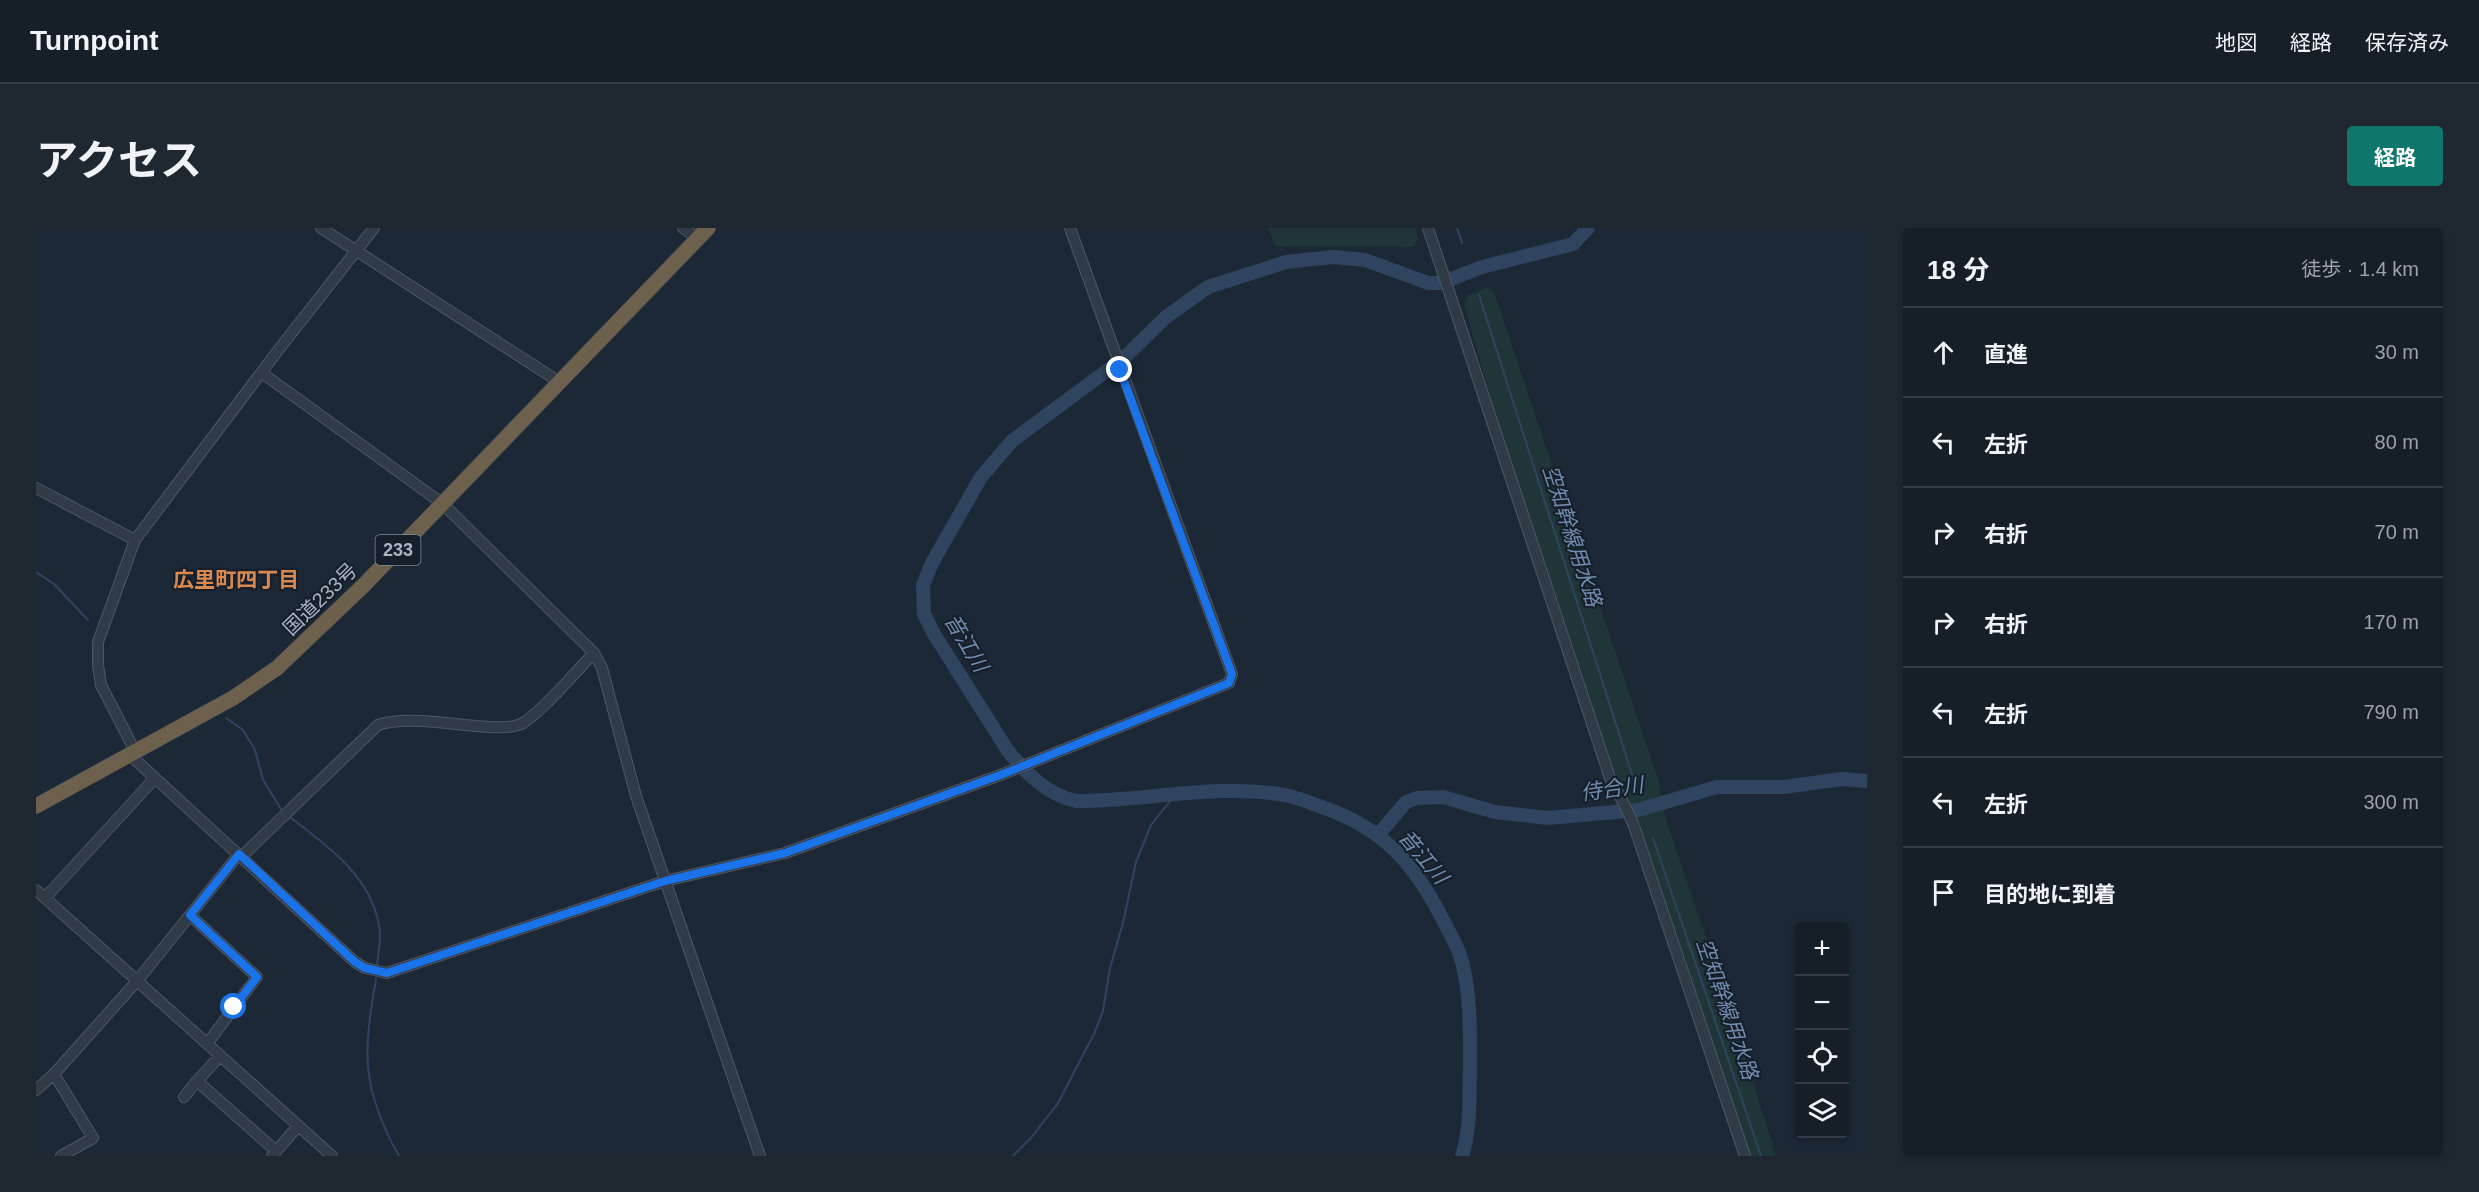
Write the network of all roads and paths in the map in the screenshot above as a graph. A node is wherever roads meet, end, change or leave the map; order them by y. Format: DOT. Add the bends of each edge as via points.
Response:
graph roads {
  1 [pos="321,228"];
  2 [pos="374,228"];
  3 [pos="683,228"];
  4 [pos="1070,228"];
  5 [pos="1428,228"];
  6 [pos="703,233"];
  7 [pos="357,251"];
  8 [pos="262,373"];
  9 [pos="561,383"];
  10 [pos="36,489"];
  11 [pos="443,504"];
  12 [pos="135,540"];
  13 [pos="594,652"];
  14 [pos="132,753"];
  15 [pos="155,778"];
  16 [pos="36,806"];
  17 [pos="240,855"];
  18 [pos="665,881"];
  19 [pos="36,890"];
  20 [pos="45,898"];
  21 [pos="190,915"];
  22 [pos="137,981"];
  23 [pos="207,1044"];
  24 [pos="220,1056"];
  25 [pos="54,1074"];
  26 [pos="197,1081"];
  27 [pos="36,1090"];
  28 [pos="184,1097"];
  29 [pos="297,1126"];
  30 [pos="274,1153"];
  31 [pos="61,1156"];
  32 [pos="332,1156"];
  33 [pos="760,1156"];
  34 [pos="1745,1156"];
  1 -- 7 [label="street"];
  2 -- 7 [label="street"];
  3 -- 6 [label="street"];
  4 -- 18 [label="street" via="1232,674 1229,683 1003,774 785,853"];
  5 -- 34 [label="street" via="1610,778 1634,826"];
  6 -- 9 [label="highway, 国道233号 / 233"];
  7 -- 8 [label="street"];
  7 -- 9 [label="street"];
  8 -- 11 [label="street"];
  8 -- 12 [label="street"];
  9 -- 11 [label="highway, 国道233号 / 233"];
  10 -- 12 [label="street"];
  11 -- 13 [label="street"];
  11 -- 14 [label="highway, 国道233号 / 233" via="277,668 233,698"];
  12 -- 14 [label="street" via="98,642 101,685"];
  13 -- 17 [label="street" via="519,725 495,727 407,719 378,725"];
  13 -- 18 [label="street"];
  14 -- 15 [label="street"];
  14 -- 16 [label="highway, 国道233号 / 233"];
  15 -- 17 [label="street"];
  15 -- 20 [label="street"];
  17 -- 18 [label="street" via="355,962 387,973"];
  17 -- 21 [label="street"];
  18 -- 33 [label="street"];
  19 -- 20 [label="street"];
  20 -- 22 [label="street"];
  21 -- 22 [label="street"];
  21 -- 23 [label="street" via="257,977"];
  22 -- 23 [label="street"];
  22 -- 25 [label="street"];
  23 -- 24 [label="street"];
  24 -- 26 [label="street"];
  24 -- 29 [label="street"];
  25 -- 27 [label="street"];
  25 -- 31 [label="street" via="93,1138"];
  26 -- 28 [label="street"];
  26 -- 30 [label="street"];
  29 -- 30 [label="street"];
  29 -- 32 [label="street"];
}
